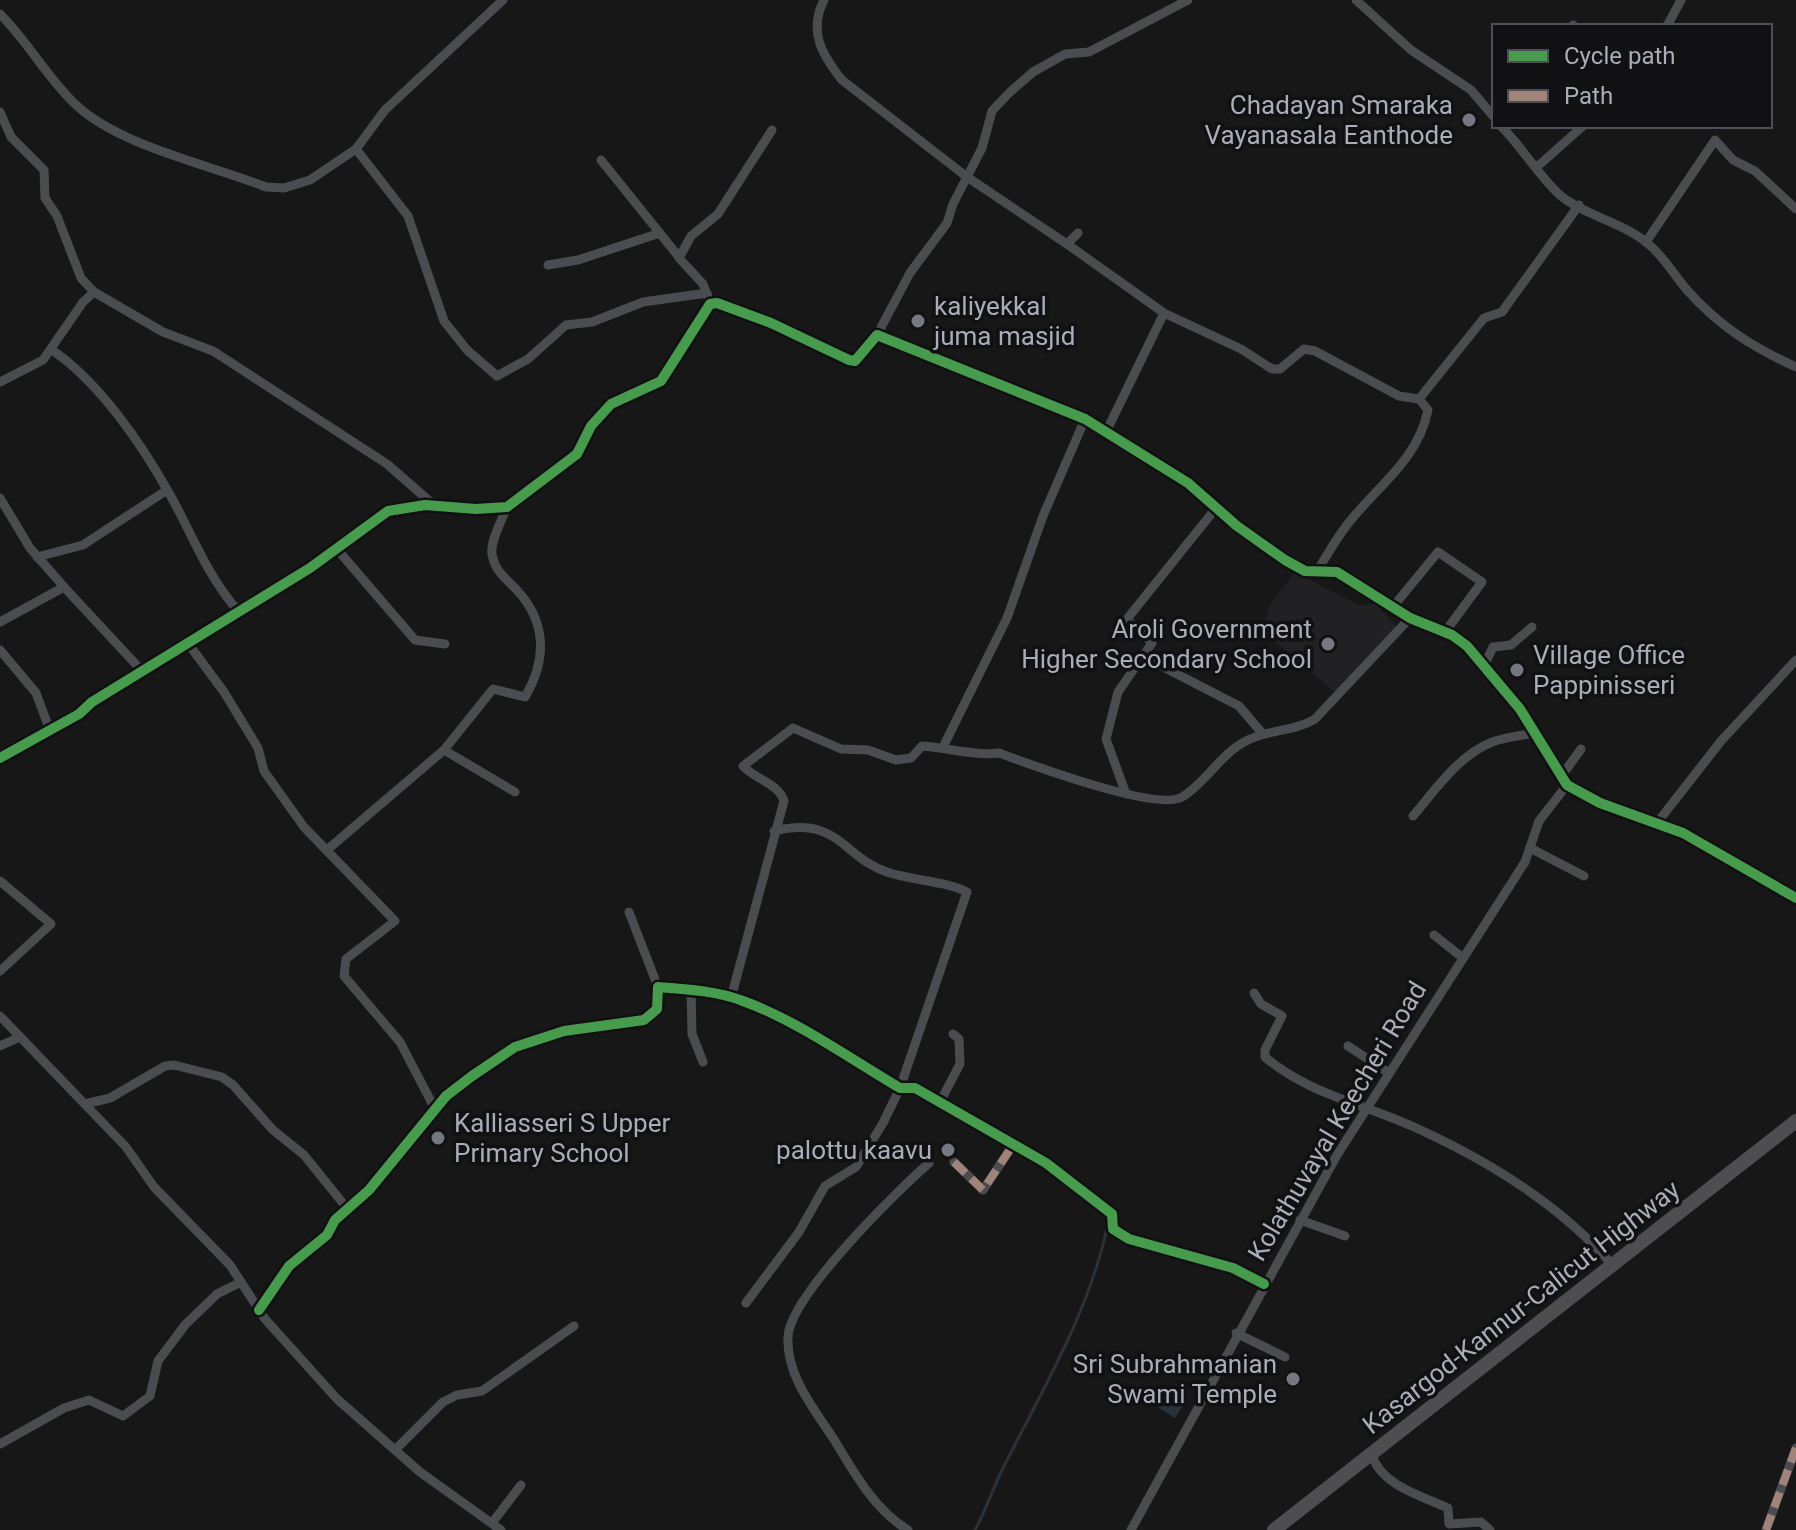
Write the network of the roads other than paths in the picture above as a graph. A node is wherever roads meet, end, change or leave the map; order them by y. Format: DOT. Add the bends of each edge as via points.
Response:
graph roads {
  1 [pos="503,0"];
  2 [pos="824,0"];
  3 [pos="1188,0"];
  4 [pos="1356,0"];
  5 [pos="1681,0"];
  6 [pos="0,14"];
  7 [pos="1668,24"];
  8 [pos="0,112"];
  9 [pos="1492,115"];
  10 [pos="1503,128"];
  11 [pos="1581,128"];
  12 [pos="772,130"];
  13 [pos="356,149"];
  14 [pos="601,160"];
  15 [pos="1538,166"];
  16 [pos="967,177"];
  17 [pos="1579,205"];
  18 [pos="1796,209"];
  19 [pos="660,233"];
  20 [pos="1078,233"];
  21 [pos="1646,242"];
  22 [pos="1067,244"];
  23 [pos="679,258"];
  24 [pos="548,265"];
  25 [pos="94,292"];
  26 [pos="707,293"];
  27 [pos="710,304"];
  28 [pos="1164,313"];
  29 [pos="877,335"];
  30 [pos="52,350"];
  31 [pos="1796,367"];
  32 [pos="0,382"];
  33 [pos="1419,399"];
  34 [pos="1085,419"];
  35 [pos="1107,430"];
  36 [pos="167,490"];
  37 [pos="0,498"];
  38 [pos="435,506"];
  39 [pos="507,507"];
  40 [pos="1216,508"];
  41 [pos="336,548"];
  42 [pos="37,557"];
  43 [pos="1317,571"];
  44 [pos="64,587"];
  45 [pos="1392,608"];
  46 [pos="237,610"];
  47 [pos="1410,618"];
  48 [pos="0,622"];
  49 [pos="1532,627"];
  50 [pos="1445,632"];
  51 [pos="187,642"];
  52 [pos="445,644"];
  53 [pos="0,650"];
  54 [pos="1144,657"];
  55 [pos="1796,660"];
  56 [pos="1484,666"];
  57 [pos="143,672"];
  58 [pos="49,728"];
  59 [pos="1262,733"];
  60 [pos="1537,733"];
  61 [pos="943,747"];
  62 [pos="1581,749"];
  63 [pos="444,750"];
  64 [pos="0,758"];
  65 [pos="1564,782"];
  66 [pos="515,792"];
  67 [pos="1126,794"];
  68 [pos="1413,816"];
  69 [pos="1657,823"];
  70 [pos="774,831"];
  71 [pos="1530,848"];
  72 [pos="327,850"];
  73 [pos="1584,876"];
  74 [pos="0,881"];
  75 [pos="1796,898"];
  76 [pos="629,912"];
  77 [pos="1434,935"];
  78 [pos="1463,958"];
  79 [pos="0,971"];
  80 [pos="658,987"];
  81 [pos="691,989"];
  82 [pos="1254,993"];
  83 [pos="731,998"];
  84 [pos="0,1016"];
  85 [pos="953,1034"];
  86 [pos="20,1037"];
  87 [pos="0,1046"];
  88 [pos="1348,1046"];
  89 [pos="703,1062"];
  90 [pos="1389,1073"];
  91 [pos="900,1088"];
  92 [pos="940,1102"];
  93 [pos="85,1104"];
  94 [pos="435,1109"];
  95 [pos="1365,1110"];
  96 [pos="1796,1121"];
  97 [pos="1013,1145"];
  98 [pos="954,1162"];
  99 [pos="929,1163"];
  100 [pos="346,1207"];
  101 [pos="1300,1220"];
  102 [pos="1345,1236"];
  103 [pos="1613,1266"];
  104 [pos="241,1282"];
  105 [pos="1264,1284"];
  106 [pos="746,1303"];
  107 [pos="259,1310"];
  108 [pos="574,1326"];
  109 [pos="1236,1333"];
  110 [pos="1285,1357"];
  111 [pos="0,1444"];
  112 [pos="1796,1448"];
  113 [pos="395,1450"];
  114 [pos="1372,1455"];
  115 [pos="521,1485"];
  116 [pos="492,1523"];
  117 [pos="501,1530"];
  118 [pos="908,1530"];
  119 [pos="1131,1530"];
  120 [pos="1274,1530"];
  121 [pos="1490,1530"];
  122 [pos="1766,1530"];
  1 -- 13 [label="street" via="385,110"];
  2 -- 16 [label="street" via="815,16 816,37 842,80"];
  3 -- 16 [label="street" via="1089,52 1065,54 1023,79 992,111"];
  4 -- 9 [label="street" via="1411,50 1471,90"];
  5 -- 7 [label="street"];
  6 -- 13 [label="street" via="30,45 56,86 108,131 266,187 310,180"];
  8 -- 25 [label="street" via="11,137 44,170 45,198 81,278"];
  10 -- 15 [label="street"];
  11 -- 15 [label="street"];
  12 -- 23 [label="street" via="718,214 691,236"];
  13 -- 26 [label="street" via="408,216 444,321 497,376 528,359 566,325 592,322 643,302"];
  14 -- 19 [label="street"];
  15 -- 17 [label="street" via="1547,183"];
  16 -- 22 [label="street"];
  16 -- 29 [label="street" via="947,223 910,273"];
  17 -- 21 [label="street"];
  17 -- 33 [label="street" via="1502,312 1484,318"];
  18 -- 21 [label="street" via="1715,140"];
  19 -- 23 [label="street"];
  19 -- 24 [label="street"];
  20 -- 22 [label="street"];
  21 -- 31 [label="street" via="1737,338"];
  22 -- 28 [label="street"];
  23 -- 26 [label="street"];
  25 -- 30 [label="street"];
  25 -- 38 [label="street" via="163,332 213,351 387,464"];
  26 -- 27 [label="street"];
  27 -- 29 [label="street" via="771,323 849,360 855,361"];
  27 -- 39 [label="street" via="661,381 611,404 571,460"];
  28 -- 33 [label="street" via="1272,369 1280,369 1304,349 1315,351 1399,396"];
  28 -- 35 [label="street"];
  29 -- 34 [label="street"];
  30 -- 32 [label="street"];
  30 -- 36 [label="street" via="87,377"];
  33 -- 43 [label="street" via="1428,410 1409,456 1350,521"];
  34 -- 35 [label="street"];
  34 -- 61 [label="street" via="995,645"];
  35 -- 40 [label="street" via="1188,483"];
  36 -- 42 [label="street" via="83,545"];
  36 -- 46 [label="street" via="214,583"];
  37 -- 42 [label="street"];
  38 -- 39 [label="street"];
  38 -- 41 [label="street" via="388,511"];
  39 -- 63 [label="street" via="491,551 499,573 537,618 542,633 538,674 525,697 493,689"];
  40 -- 43 [label="street" via="1285,560"];
  40 -- 54 [label="street" via="1127,619 1152,643"];
  41 -- 46 [label="street"];
  41 -- 52 [label="street" via="415,640"];
  42 -- 44 [label="street"];
  43 -- 45 [label="street" via="1337,572"];
  44 -- 48 [label="street"];
  44 -- 57 [label="street"];
  45 -- 47 [label="street"];
  45 -- 50 [label="street" via="1438,552 1482,582"];
  46 -- 51 [label="street"];
  47 -- 50 [label="street"];
  47 -- 59 [label="street" via="1315,719 1302,727"];
  49 -- 56 [label="street" via="1511,645 1493,647"];
  50 -- 56 [label="street"];
  51 -- 57 [label="street"];
  51 -- 72 [label="street" via="258,748 264,771"];
  53 -- 58 [label="street" via="36,693"];
  54 -- 59 [label="street" via="1239,706"];
  54 -- 67 [label="street" via="1118,692 1106,739"];
  55 -- 69 [label="street" via="1721,741"];
  56 -- 60 [label="street"];
  57 -- 58 [label="street"];
  58 -- 64 [label="street"];
  59 -- 67 [label="street" via="1242,742 1180,799"];
  60 -- 65 [label="street"];
  60 -- 68 [label="street" via="1478,750 1454,768"];
  61 -- 67 [label="street" via="978,756 999,753"];
  61 -- 70 [label="street" via="922,746 911,758 896,760 868,750 841,749 793,728 743,766 781,792 784,801"];
  62 -- 65 [label="street, Kolathuvayal Keecheri Road"];
  63 -- 66 [label="street"];
  63 -- 72 [label="street"];
  65 -- 69 [label="street" via="1600,803"];
  65 -- 71 [label="street, Kolathuvayal Keecheri Road" via="1539,821"];
  69 -- 75 [label="street"];
  70 -- 83 [label="street"];
  70 -- 91 [label="street" via="824,831 886,872 967,892"];
  71 -- 73 [label="street"];
  71 -- 78 [label="street, Kolathuvayal Keecheri Road"];
  72 -- 94 [label="street" via="395,921 346,959 344,976 400,1042"];
  74 -- 79 [label="street" via="51,924"];
  76 -- 80 [label="street"];
  77 -- 78 [label="street"];
  78 -- 90 [label="street, Kolathuvayal Keecheri Road"];
  80 -- 81 [label="street"];
  80 -- 94 [label="street" via="657,1009 644,1020 564,1031 515,1047"];
  81 -- 83 [label="street"];
  81 -- 89 [label="street" via="692,1034"];
  82 -- 95 [label="street" via="1261,1004 1282,1016 1265,1057"];
  83 -- 91 [label="street" via="785,1020"];
  84 -- 86 [label="street"];
  85 -- 92 [label="street" via="959,1039 960,1064"];
  86 -- 87 [label="street"];
  86 -- 93 [label="street"];
  88 -- 90 [label="street"];
  90 -- 95 [label="street, Kolathuvayal Keecheri Road"];
  91 -- 92 [label="street" via="915,1088"];
  91 -- 106 [label="street" via="856,1167 825,1186 799,1232"];
  92 -- 97 [label="street"];
  93 -- 100 [label="street" via="122,1092 165,1066 222,1077 304,1155"];
  93 -- 104 [label="street"];
  94 -- 100 [label="street" via="369,1190"];
  95 -- 101 [label="street, Kolathuvayal Keecheri Road"];
  95 -- 103 [label="street" via="1412,1126 1550,1205"];
  96 -- 103 [label="highway, Kasargod-Kannur-Calicut Highway"];
  97 -- 98 [label="street" via="983,1190"];
  97 -- 105 [label="street" via="1097,1201 1112,1214 1113,1229 1129,1239 1233,1268"];
  99 -- 118 [label="street" via="863,1224 797,1312 787,1334 798,1382 852,1470 891,1519"];
  100 -- 107 [label="street" via="327,1235 289,1266"];
  101 -- 102 [label="street"];
  101 -- 105 [label="street, Kolathuvayal Keecheri Road"];
  103 -- 114 [label="highway, Kasargod-Kannur-Calicut Highway"];
  104 -- 107 [label="street"];
  104 -- 111 [label="street" via="217,1294 185,1325 158,1361 150,1396 123,1416 89,1400"];
  105 -- 109 [label="street, Kolathuvayal Keecheri Road"];
  107 -- 113 [label="street" via="337,1399"];
  108 -- 113 [label="street" via="482,1391 443,1402"];
  109 -- 110 [label="street"];
  109 -- 119 [label="street, Kolathuvayal Keecheri Road"];
  112 -- 122 [label="street"];
  113 -- 116 [label="street"];
  114 -- 120 [label="highway, Kasargod-Kannur-Calicut Highway"];
  114 -- 121 [label="street" via="1381,1473 1448,1508 1449,1524 1481,1522"];
  115 -- 116 [label="street"];
  116 -- 117 [label="street"];
}
